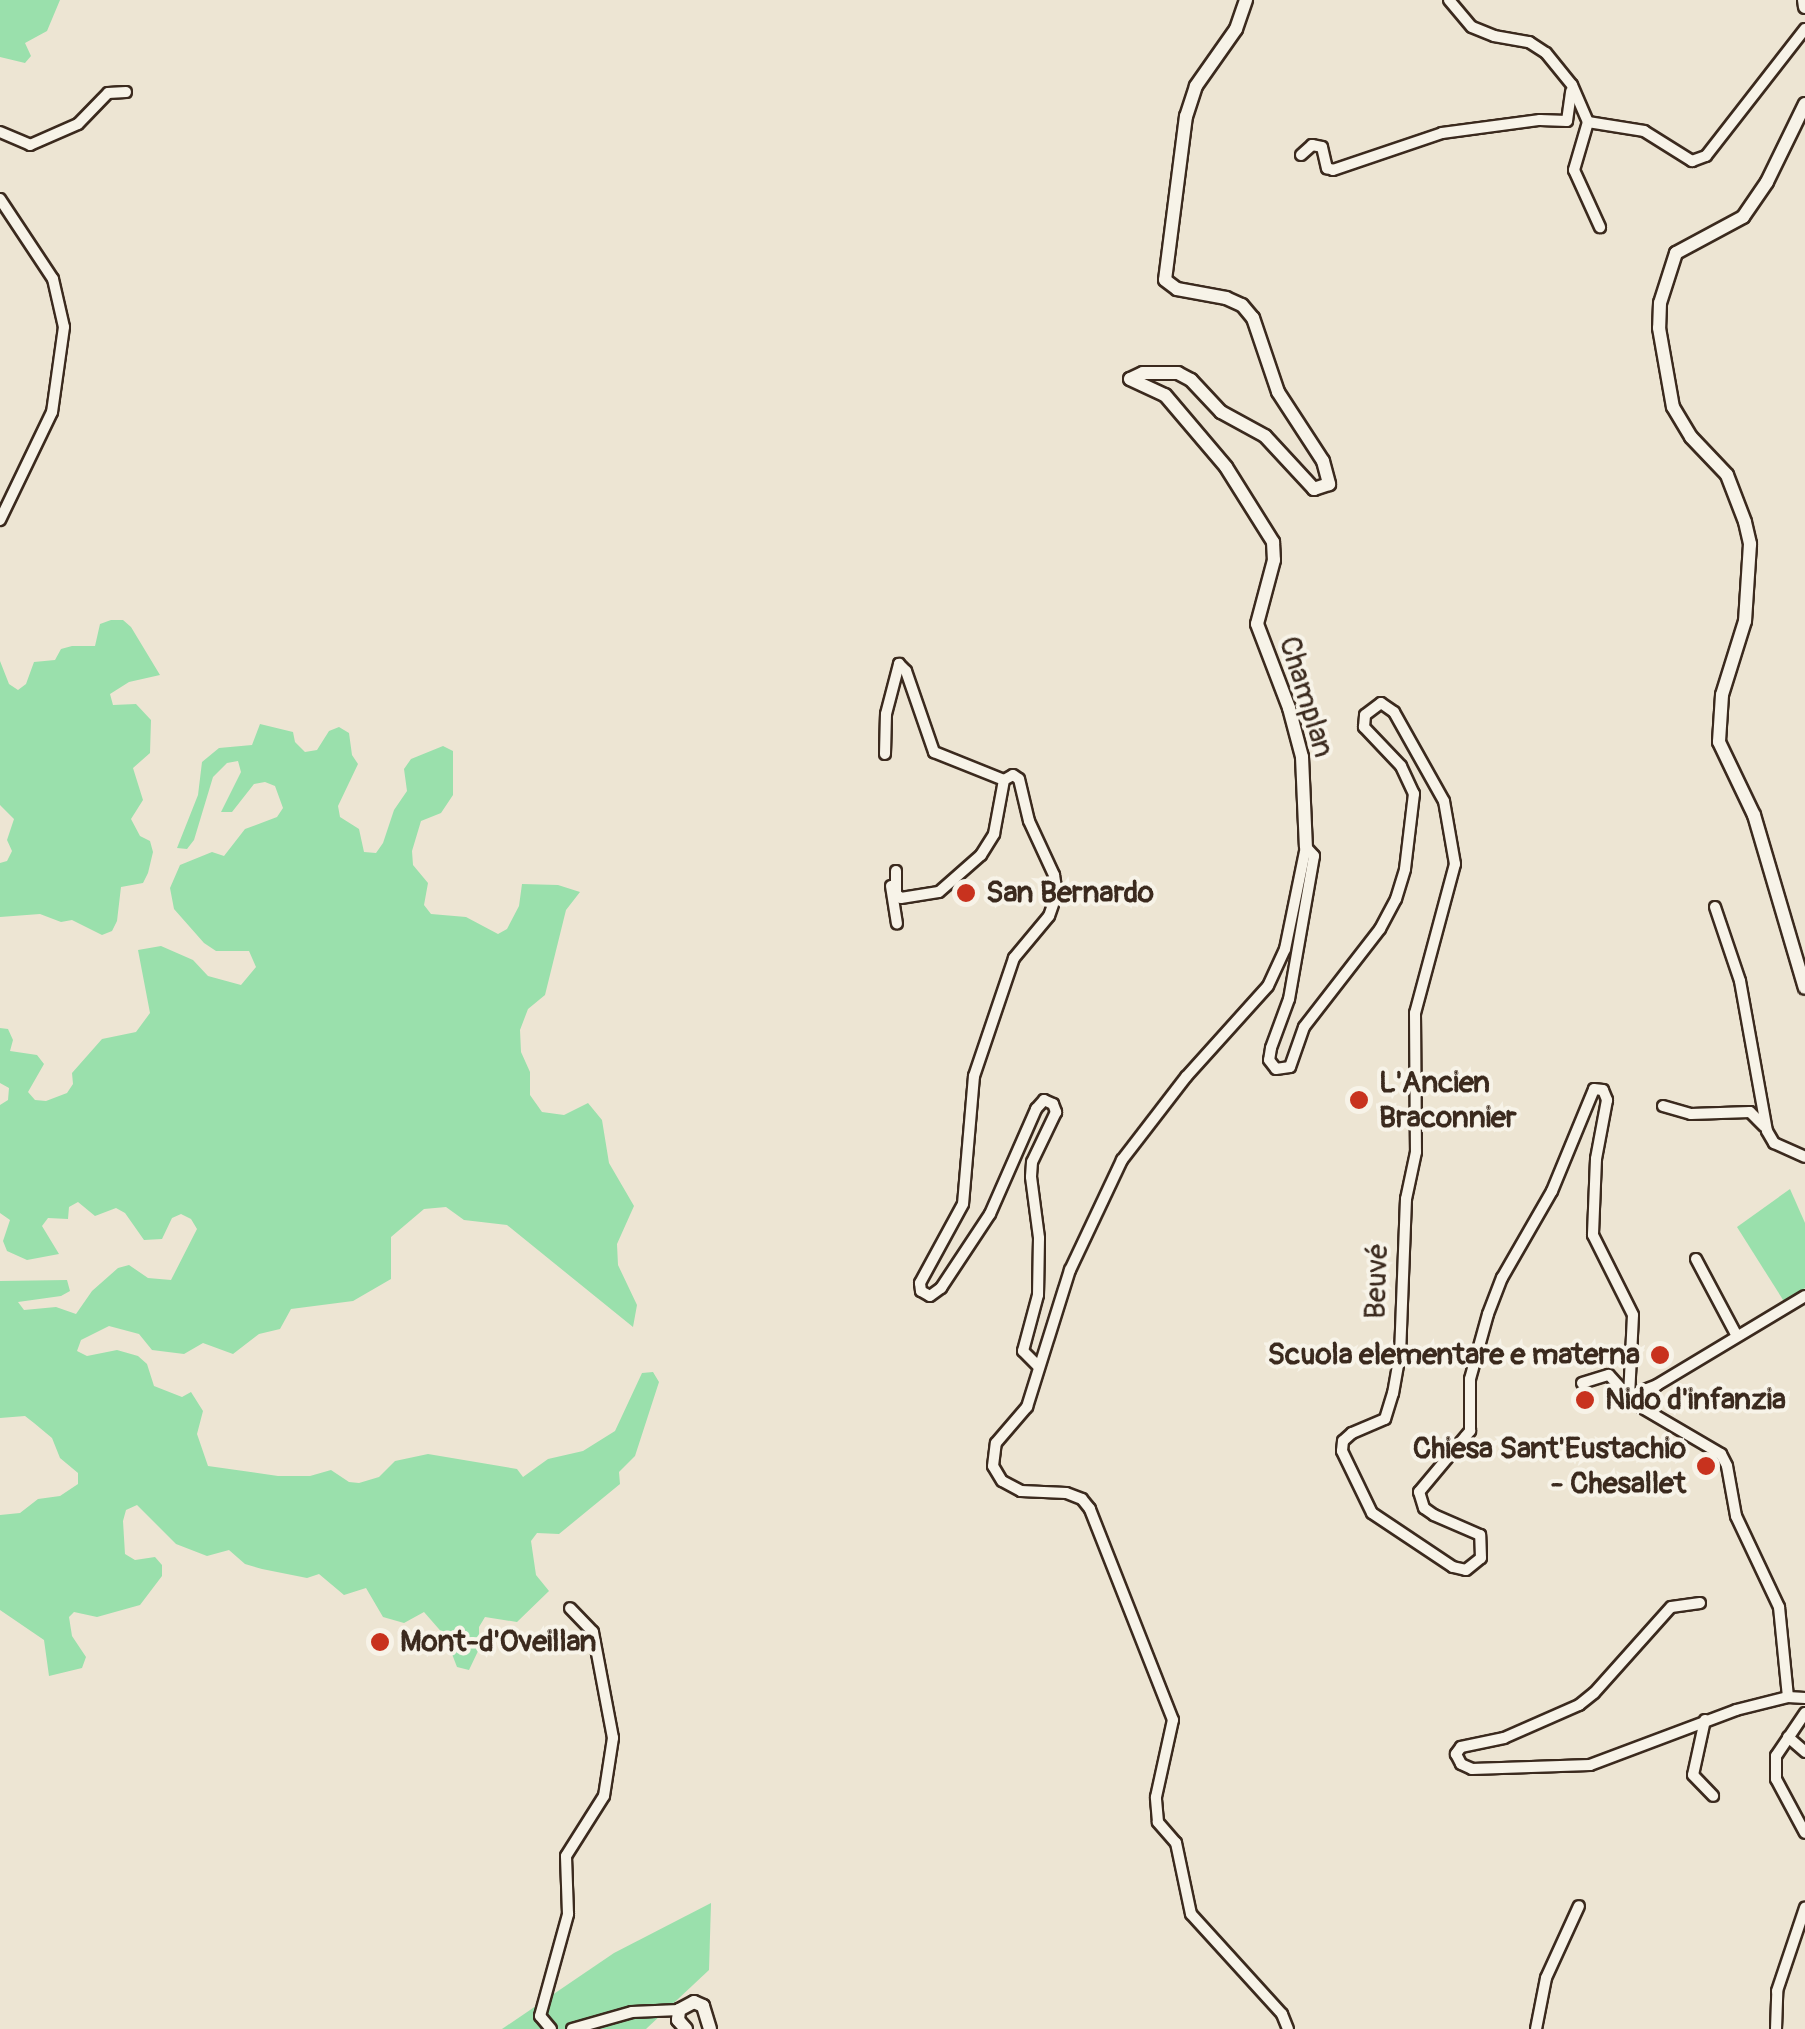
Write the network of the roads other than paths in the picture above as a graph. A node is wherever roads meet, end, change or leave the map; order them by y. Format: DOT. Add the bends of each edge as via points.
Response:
graph roads {
  1 [pos="1246,0"];
  2 [pos="1450,0"];
  3 [pos="1805,29"];
  4 [pos="1572,86"];
  5 [pos="126,92"];
  6 [pos="1805,104"];
  7 [pos="1588,122"];
  8 [pos="0,132"];
  9 [pos="1302,156"];
  10 [pos="0,199"];
  11 [pos="1600,226"];
  12 [pos="0,520"];
  13 [pos="885,754"];
  14 [pos="1004,780"];
  15 [pos="1306,847"];
  16 [pos="1715,907"];
  17 [pos="896,924"];
  18 [pos="1805,988"];
  19 [pos="1663,1106"];
  20 [pos="1767,1131"];
  21 [pos="1805,1158"];
  22 [pos="1696,1259"];
  23 [pos="1805,1296"];
  24 [pos="1737,1336"];
  25 [pos="1038,1366"];
  26 [pos="1582,1383"];
  27 [pos="1629,1396"];
  28 [pos="1700,1603"];
  29 [pos="570,1608"];
  30 [pos="1788,1697"];
  31 [pos="1805,1698"];
  32 [pos="1805,1714"];
  33 [pos="1705,1720"];
  34 [pos="1788,1737"];
  35 [pos="1805,1752"];
  36 [pos="1713,1796"];
  37 [pos="1805,1833"];
  38 [pos="1579,1906"];
  39 [pos="1805,1908"];
  40 [pos="679,2010"];
  41 [pos="550,2029"];
  42 [pos="572,2029"];
  43 [pos="686,2029"];
  44 [pos="710,2029"];
  45 [pos="1288,2029"];
  46 [pos="1536,2029"];
  47 [pos="1776,2029"];
  1 -- 15 [label="street, Champlan" via="1186,116 1164,271 1169,286 1226,298 1254,318 1278,392 1330,478 1326,488 1314,489 1265,436 1222,412 1191,380 1132,375 1133,384 1165,395 1226,467 1273,542 1257,624 1302,757"];
  2 -- 4 [label="street" via="1472,27 1535,45"];
  3 -- 7 [label="street" via="1700,161 1644,131"];
  4 -- 7 [label="street"];
  4 -- 9 [label="street" via="1567,121 1442,134 1333,170 1322,147 1312,145"];
  5 -- 8 [label="street" via="108,93 78,124 30,145"];
  6 -- 18 [label="street" via="1743,217 1676,253 1658,328 1673,407 1690,437 1727,474 1745,522 1745,621 1722,695 1718,742 1754,814"];
  7 -- 11 [label="street" via="1574,170"];
  10 -- 12 [label="street" via="53,279 64,327 52,412"];
  13 -- 14 [label="street" via="886,714 899,664 934,752"];
  14 -- 17 [label="street" via="994,834 939,892 901,898 896,871 889,893"];
  14 -- 25 [label="street" via="1019,780 1056,893 1049,916 1006,977 974,1076 963,1204 920,1283 930,1296 941,1288 990,1214 1036,1109 1044,1100 1054,1104 1032,1162 1038,1295 1023,1350"];
  15 -- 25 [label="street" via="1285,949 1268,986 1122,1160 1070,1270"];
  15 -- 27 [label="street, Beuvé" via="1314,856 1289,999 1271,1048 1276,1069 1290,1067 1304,1027 1380,930 1405,869 1414,794 1401,766 1364,727 1365,715 1381,702 1394,712 1444,801 1455,864 1414,1013 1416,1152 1406,1200 1393,1392 1385,1418 1343,1441 1365,1505 1452,1567 1466,1570 1481,1558 1480,1536 1424,1508 1419,1492 1470,1431 1472,1365 1502,1278 1552,1191 1587,1098 1598,1088 1608,1100 1596,1159 1594,1236 1632,1315"];
  16 -- 20 [label="street" via="1740,980"];
  19 -- 20 [label="street" via="1691,1114 1750,1112"];
  20 -- 21 [label="street"];
  22 -- 24 [label="street"];
  23 -- 24 [label="street"];
  24 -- 27 [label="street"];
  25 -- 45 [label="street" via="1027,1407 996,1443 993,1466 1002,1481 1021,1491 1066,1493 1090,1508 1173,1720 1156,1797 1158,1822 1176,1843 1191,1914 1282,2014"];
  26 -- 27 [label="street" via="1609,1375"];
  27 -- 30 [label="street" via="1720,1454 1728,1466 1736,1516 1780,1607"];
  28 -- 33 [label="street" via="1670,1606 1578,1704 1456,1754 1472,1768 1578,1766"];
  29 -- 41 [label="street" via="593,1632 613,1738 604,1796 566,1856 568,1914 540,2016"];
  30 -- 31 [label="street"];
  30 -- 33 [label="street"];
  32 -- 34 [label="street"];
  33 -- 36 [label="street" via="1694,1775"];
  34 -- 35 [label="street"];
  34 -- 37 [label="street" via="1776,1756 1776,1779"];
  38 -- 46 [label="street" via="1546,1978"];
  39 -- 47 [label="street" via="1778,1991"];
  40 -- 42 [label="street" via="632,2012"];
  40 -- 43 [label="street"];
  40 -- 44 [label="street" via="686,2002 702,2006"];
}
